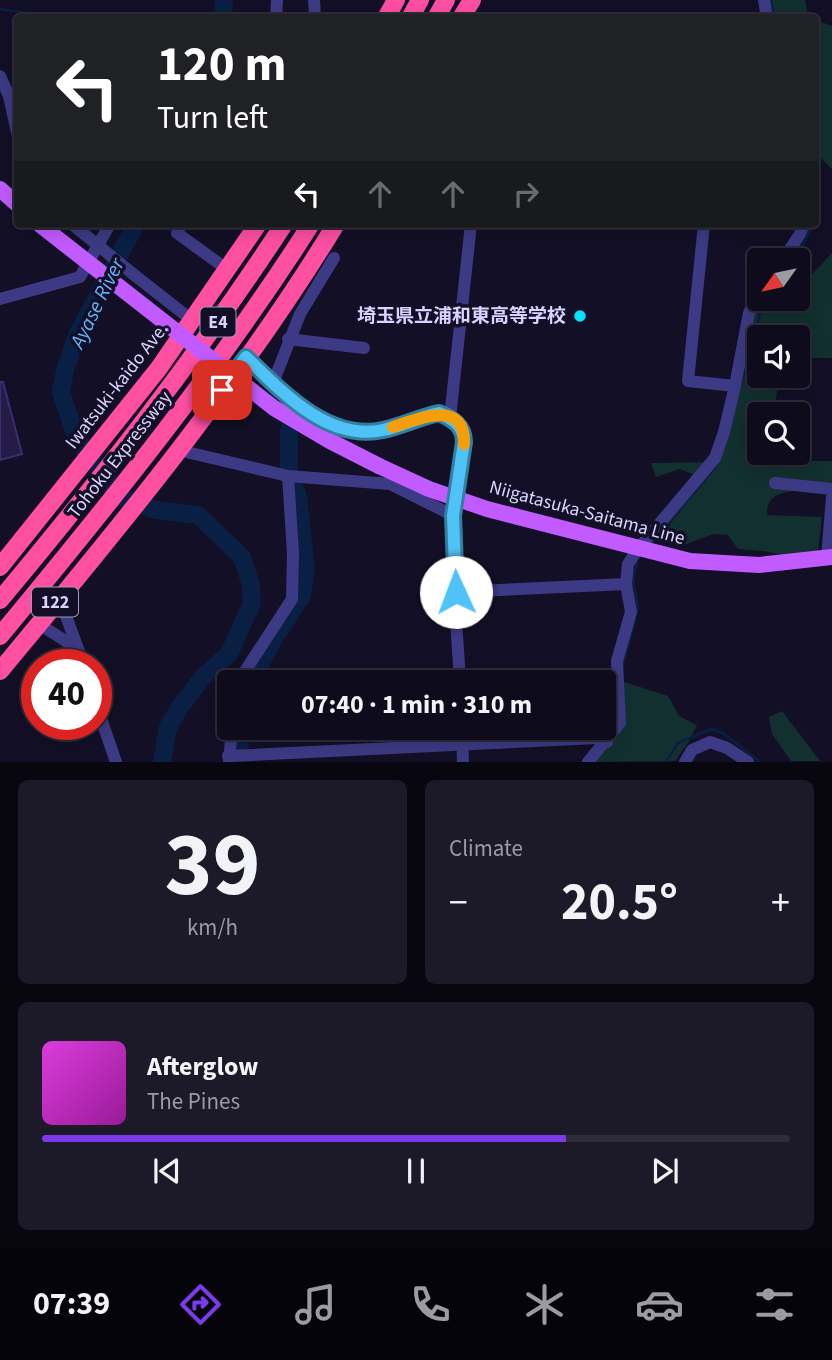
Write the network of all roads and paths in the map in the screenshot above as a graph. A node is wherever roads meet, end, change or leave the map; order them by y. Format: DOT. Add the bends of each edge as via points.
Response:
graph roads {
  1 [pos="0,76"];
  2 [pos="14,119"];
  3 [pos="0,189"];
  4 [pos="14,201"];
  5 [pos="44,228"];
  6 [pos="77,228"];
  7 [pos="108,228"];
  8 [pos="179,228"];
  9 [pos="255,228"];
  10 [pos="281,228"];
  11 [pos="308,228"];
  12 [pos="333,228"];
  13 [pos="471,228"];
  14 [pos="704,228"];
  15 [pos="802,228"];
  16 [pos="791,248"];
  17 [pos="334,258"];
  18 [pos="228,270"];
  19 [pos="0,299"];
  20 [pos="748,312"];
  21 [pos="193,321"];
  22 [pos="288,339"];
  23 [pos="363,348"];
  24 [pos="246,357"];
  25 [pos="273,383"];
  26 [pos="735,386"];
  27 [pos="450,418"];
  28 [pos="173,457"];
  29 [pos="288,476"];
  30 [pos="775,482"];
  31 [pos="832,489"];
  32 [pos="832,498"];
  33 [pos="454,507"];
  34 [pos="638,549"];
  35 [pos="830,557"];
  36 [pos="0,567"];
  37 [pos="626,584"];
  38 [pos="456,592"];
  39 [pos="59,597"];
  40 [pos="0,600"];
  41 [pos="39,624"];
  42 [pos="0,636"];
  43 [pos="78,649"];
  44 [pos="247,670"];
  45 [pos="459,670"];
  46 [pos="0,671"];
  47 [pos="109,740"];
  48 [pos="463,740"];
  49 [pos="607,742"];
  50 [pos="463,745"];
  51 [pos="233,757"];
  52 [pos="116,761"];
  53 [pos="463,761"];
  54 [pos="588,761"];
  55 [pos="685,761"];
  56 [pos="748,761"];
  1 -- 2 [label="street"];
  3 -- 4 [label="main road"];
  5 -- 33 [label="main road, Niigatasuka-Saitama Line, bridge" via="274,408"];
  6 -- 21 [label="street, bridge"];
  7 -- 19 [label="street" via="80,277"];
  8 -- 18 [label="street" via="177,233"];
  9 -- 18 [label="highway, Iwatsuki-kaido Ave."];
  10 -- 40 [label="highway, Tohoku Expressway / E4" via="149,417"];
  11 -- 42 [label="highway, Tohoku Expressway / E4" via="159,441"];
  12 -- 24 [label="highway, 122"];
  13 -- 27 [label="street"];
  14 -- 26 [label="street" via="688,381"];
  15 -- 16 [label="street"];
  17 -- 22 [label="street"];
  18 -- 21 [label="highway, Iwatsuki-kaido Ave."];
  20 -- 26 [label="street"];
  21 -- 36 [label="highway, Iwatsuki-kaido Ave."];
  22 -- 23 [label="street"];
  22 -- 25 [label="street"];
  24 -- 25 [label="street"];
  24 -- 28 [label="highway, 122"];
  25 -- 27 [label="street" via="292,401 337,426 363,432 439,413"];
  26 -- 34 [label="street" via="715,458"];
  27 -- 33 [label="street" via="464,435"];
  28 -- 29 [label="street"];
  28 -- 39 [label="highway, 122"];
  29 -- 33 [label="street" via="390,484"];
  29 -- 44 [label="street" via="292,599"];
  30 -- 31 [label="street"];
  32 -- 35 [label="street"];
  33 -- 34 [label="main road, Niigatasuka-Saitama Line" via="515,517"];
  33 -- 38 [label="street"];
  34 -- 35 [label="main road, Niigatasuka-Saitama Line" via="736,565"];
  34 -- 37 [label="street" via="628,564"];
  37 -- 38 [label="street"];
  37 -- 49 [label="street" via="631,612 617,660 620,723"];
  38 -- 45 [label="street"];
  39 -- 41 [label="highway, 122"];
  39 -- 43 [label="street"];
  41 -- 43 [label="street"];
  41 -- 46 [label="highway, 122"];
  47 -- 52 [label="street"];
  48 -- 50 [label="street"];
  49 -- 50 [label="street" via="597,738"];
  49 -- 54 [label="street"];
  50 -- 51 [label="street"];
  50 -- 53 [label="street"];
  55 -- 56 [label="street" via="692,750 710,742"];
}
